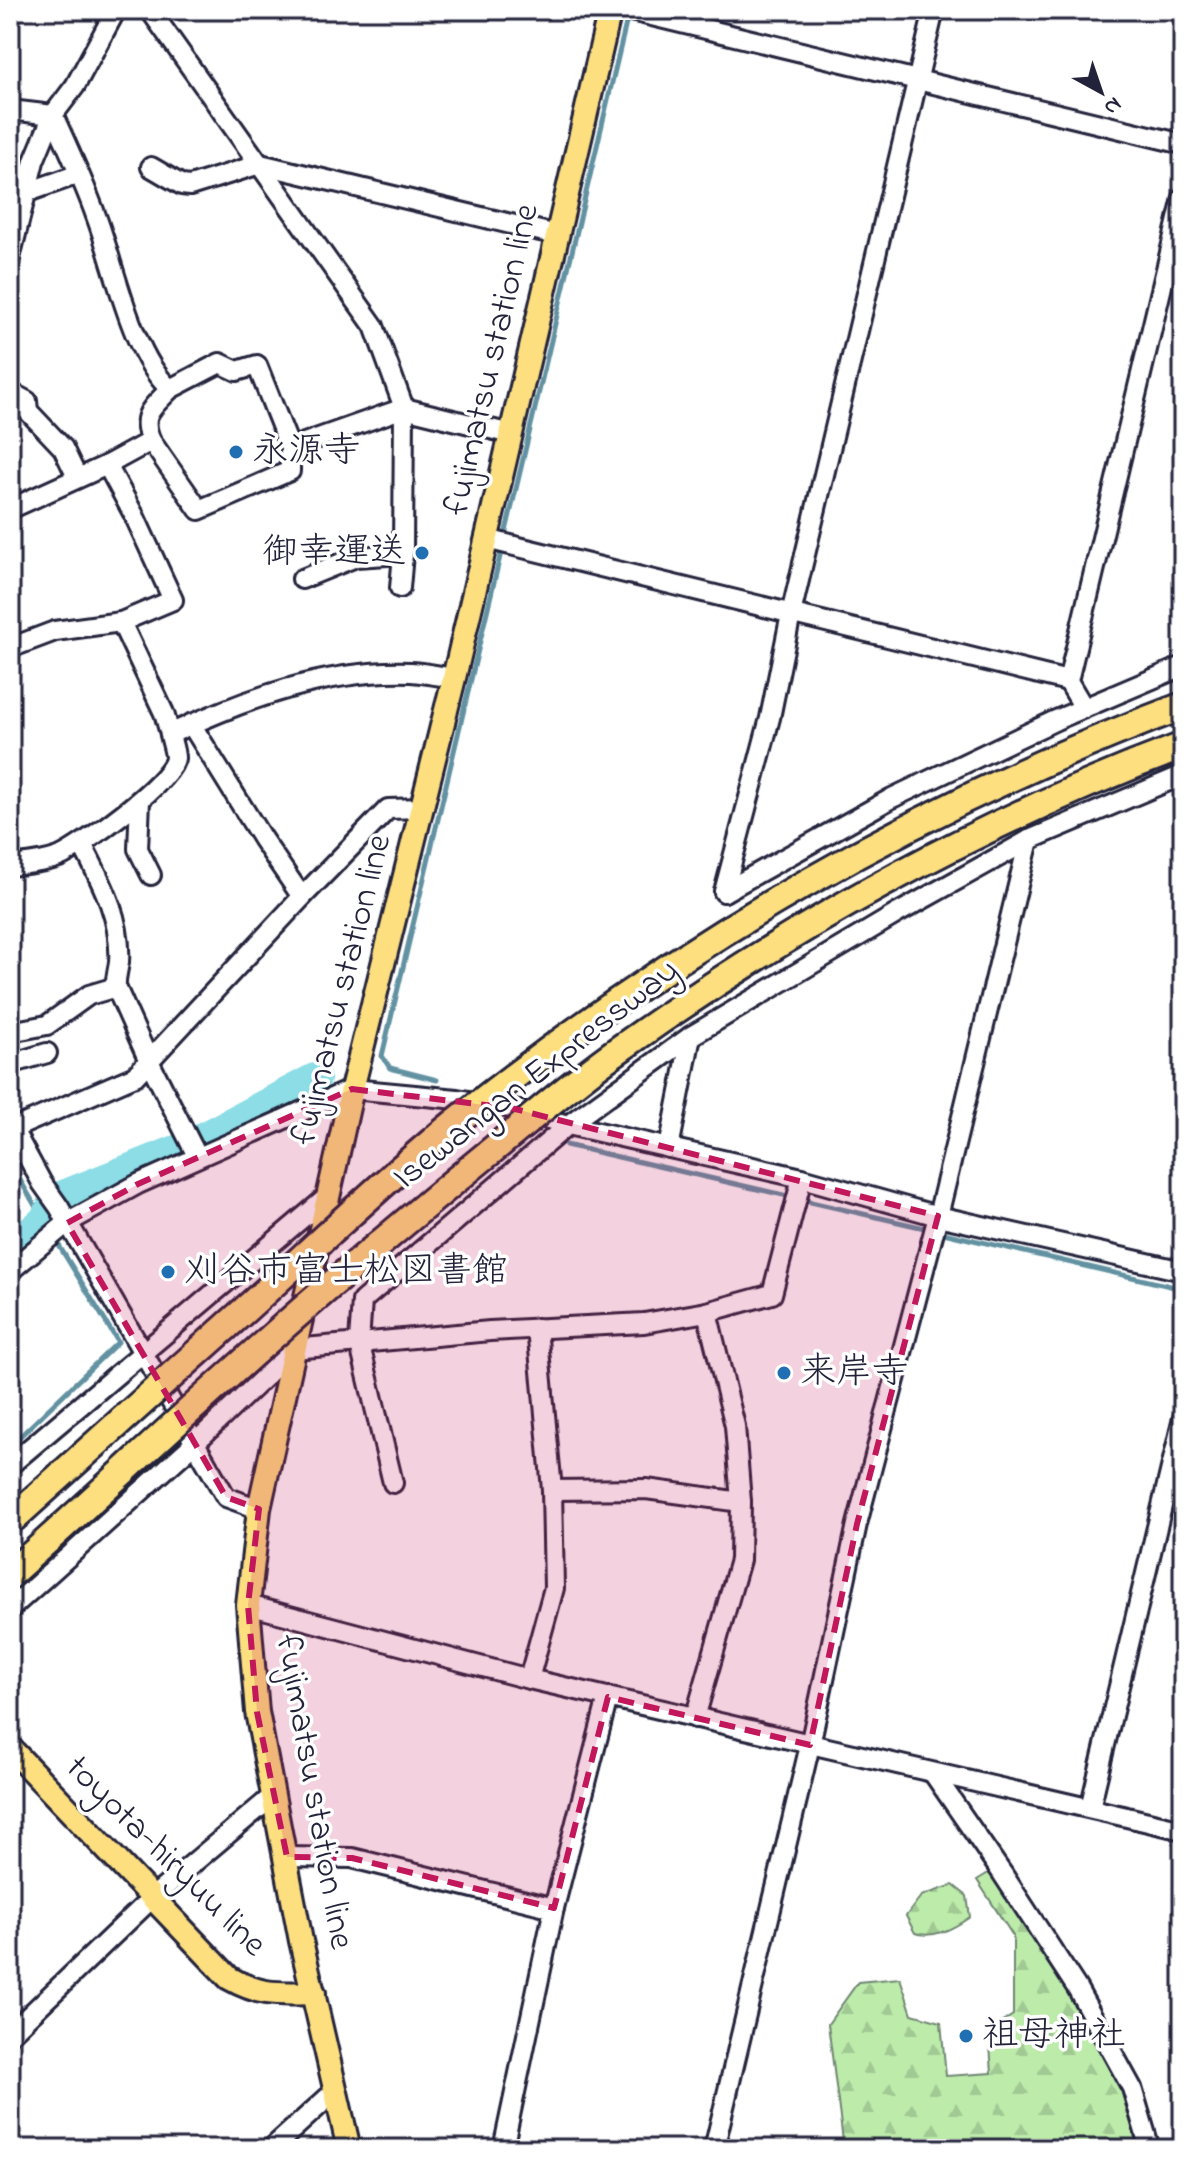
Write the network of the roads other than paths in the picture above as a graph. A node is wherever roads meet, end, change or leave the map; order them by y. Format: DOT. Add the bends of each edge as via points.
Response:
graph roads {
  1 [pos="116,10"];
  2 [pos="150,10"];
  3 [pos="610,10"];
  4 [pos="627,10"];
  5 [pos="934,10"];
  6 [pos="918,81"];
  7 [pos="10,110"];
  8 [pos="53,115"];
  9 [pos="1183,144"];
  10 [pos="260,164"];
  11 [pos="151,167"];
  12 [pos="79,174"];
  13 [pos="1183,198"];
  14 [pos="19,202"];
  15 [pos="557,235"];
  16 [pos="10,258"];
  17 [pos="170,389"];
  18 [pos="10,392"];
  19 [pos="404,408"];
  20 [pos="511,434"];
  21 [pos="151,441"];
  22 [pos="290,448"];
  23 [pos="107,465"];
  24 [pos="77,477"];
  25 [pos="10,509"];
  26 [pos="496,542"];
  27 [pos="403,554"];
  28 [pos="302,579"];
  29 [pos="400,588"];
  30 [pos="791,614"];
  31 [pos="121,622"];
  32 [pos="10,648"];
  33 [pos="1183,666"];
  34 [pos="454,678"];
  35 [pos="1068,681"];
  36 [pos="1183,706"];
  37 [pos="1084,708"];
  38 [pos="191,724"];
  39 [pos="170,734"];
  40 [pos="1183,746"];
  41 [pos="1183,775"];
  42 [pos="140,800"];
  43 [pos="423,808"];
  44 [pos="1029,840"];
  45 [pos="82,844"];
  46 [pos="10,866"];
  47 [pos="151,875"];
  48 [pos="302,897"];
  49 [pos="116,987"];
  50 [pos="10,1032"];
  51 [pos="691,1036"];
  52 [pos="47,1053"];
  53 [pos="149,1061"];
  54 [pos="10,1064"];
  55 [pos="352,1089"];
  56 [pos="568,1125"];
  57 [pos="11,1127"];
  58 [pos="669,1148"];
  59 [pos="195,1154"];
  60 [pos="800,1182"];
  61 [pos="326,1198"];
  62 [pos="63,1215"];
  63 [pos="937,1217"];
  64 [pos="10,1271"];
  65 [pos="1183,1271"];
  66 [pos="707,1312"];
  67 [pos="537,1328"];
  68 [pos="359,1341"];
  69 [pos="294,1349"];
  70 [pos="144,1353"];
  71 [pos="1183,1418"];
  72 [pos="196,1442"];
  73 [pos="10,1465"];
  74 [pos="393,1483"];
  75 [pos="552,1490"];
  76 [pos="741,1502"];
  77 [pos="259,1509"];
  78 [pos="10,1521"];
  79 [pos="10,1574"];
  80 [pos="248,1605"];
  81 [pos="10,1609"];
  82 [pos="529,1679"];
  83 [pos="608,1697"];
  84 [pos="695,1718"];
  85 [pos="810,1745"];
  86 [pos="10,1748"];
  87 [pos="933,1773"];
  88 [pos="274,1795"];
  89 [pos="1090,1808"];
  90 [pos="1183,1830"];
  91 [pos="287,1857"];
  92 [pos="153,1897"];
  93 [pos="554,1908"];
  94 [pos="314,1993"];
  95 [pos="10,2034"];
  96 [pos="335,2091"];
  97 [pos="271,2149"];
  98 [pos="349,2149"];
  99 [pos="503,2149"];
  100 [pos="714,2149"];
  101 [pos="1150,2149"];
  1 -- 8 [label="street"];
  2 -- 10 [label="street"];
  3 -- 15 [label="main road, fujimatsu station line"];
  4 -- 6 [label="street"];
  5 -- 6 [label="street"];
  6 -- 9 [label="street"];
  6 -- 30 [label="street"];
  7 -- 8 [label="street"];
  8 -- 12 [label="street"];
  8 -- 14 [label="street"];
  10 -- 11 [label="street" via="190,186"];
  10 -- 15 [label="street"];
  10 -- 19 [label="street" via="374,326"];
  12 -- 14 [label="street"];
  12 -- 17 [label="street" via="139,337 157,378"];
  13 -- 35 [label="street"];
  14 -- 16 [label="street"];
  15 -- 20 [label="main road, fujimatsu station line"];
  17 -- 21 [label="street" via="146,415 144,426"];
  17 -- 22 [label="street" via="220,363 237,371 257,365"];
  18 -- 24 [label="street" via="27,401 28,411 63,448"];
  19 -- 20 [label="street"];
  19 -- 22 [label="street"];
  19 -- 27 [label="street"];
  20 -- 26 [label="main road, fujimatsu station line"];
  21 -- 22 [label="street" via="199,510 290,471"];
  21 -- 23 [label="street"];
  23 -- 24 [label="street"];
  23 -- 31 [label="street" via="173,600"];
  24 -- 25 [label="street"];
  26 -- 30 [label="street"];
  26 -- 34 [label="main road, fujimatsu station line"];
  27 -- 28 [label="street" via="356,557"];
  27 -- 29 [label="street"];
  30 -- 35 [label="street"];
  30 -- 37 [label="street" via="724,892 892,798"];
  31 -- 32 [label="street" via="55,631"];
  31 -- 39 [label="street"];
  33 -- 37 [label="street"];
  34 -- 38 [label="street" via="412,672 355,674 281,690"];
  34 -- 43 [label="main road, fujimatsu station line"];
  35 -- 37 [label="street"];
  36 -- 78 [label="highway, Isewangan Expressway, bridge" via="919,822 708,943 596,1018 452,1125"];
  38 -- 39 [label="street"];
  38 -- 48 [label="street"];
  39 -- 42 [label="street" via="172,768"];
  40 -- 79 [label="highway, Isewangan Expressway, bridge" via="940,854 827,915 618,1049 285,1324"];
  41 -- 44 [label="street"];
  42 -- 45 [label="street"];
  42 -- 47 [label="street" via="138,849"];
  43 -- 48 [label="street" via="388,809"];
  43 -- 55 [label="main road, fujimatsu station line"];
  44 -- 51 [label="street"];
  44 -- 63 [label="street"];
  45 -- 46 [label="street" via="47,861"];
  45 -- 49 [label="street" via="115,916"];
  48 -- 53 [label="street"];
  49 -- 50 [label="street" via="89,995 47,1025"];
  49 -- 53 [label="street"];
  51 -- 56 [label="street"];
  51 -- 58 [label="street"];
  52 -- 54 [label="street"];
  53 -- 57 [label="street" via="135,1076"];
  53 -- 59 [label="street"];
  55 -- 56 [label="street" via="511,1108"];
  55 -- 59 [label="street"];
  55 -- 61 [label="main road, fujimatsu station line"];
  56 -- 58 [label="street"];
  56 -- 68 [label="street" via="362,1301"];
  57 -- 62 [label="street"];
  58 -- 60 [label="street"];
  59 -- 62 [label="street"];
  60 -- 63 [label="street"];
  60 -- 66 [label="street" via="772,1294"];
  61 -- 69 [label="main road, fujimatsu station line"];
  61 -- 70 [label="street"];
  62 -- 64 [label="street"];
  62 -- 70 [label="street"];
  63 -- 65 [label="street"];
  63 -- 85 [label="street" via="857,1524"];
  66 -- 67 [label="street" via="644,1323"];
  66 -- 76 [label="street" via="735,1426"];
  67 -- 68 [label="street"];
  67 -- 75 [label="street"];
  68 -- 69 [label="street"];
  68 -- 74 [label="street"];
  69 -- 72 [label="street"];
  69 -- 77 [label="main road, fujimatsu station line"];
  70 -- 72 [label="street"];
  70 -- 73 [label="street"];
  71 -- 89 [label="street"];
  72 -- 77 [label="street" via="226,1497"];
  72 -- 81 [label="street"];
  75 -- 76 [label="street" via="646,1489"];
  75 -- 82 [label="street" via="554,1588"];
  76 -- 84 [label="street" via="740,1560"];
  77 -- 80 [label="main road, fujimatsu station line"];
  80 -- 82 [label="street"];
  80 -- 88 [label="main road, fujimatsu station line" via="257,1712"];
  82 -- 83 [label="street"];
  83 -- 84 [label="street"];
  83 -- 93 [label="street"];
  84 -- 85 [label="street"];
  85 -- 87 [label="street"];
  85 -- 100 [label="street"];
  86 -- 92 [label="main road, toyota-hiryuu line"];
  87 -- 89 [label="street"];
  87 -- 101 [label="street" via="1077,1988 1132,2088"];
  88 -- 91 [label="main road, fujimatsu station line"];
  88 -- 92 [label="street"];
  89 -- 90 [label="street"];
  91 -- 93 [label="street" via="352,1858"];
  91 -- 94 [label="main road, fujimatsu station line"];
  92 -- 94 [label="main road, toyota-hiryuu line" via="229,1978 250,1991"];
  92 -- 95 [label="street"];
  93 -- 99 [label="street"];
  94 -- 96 [label="main road"];
  96 -- 97 [label="street"];
  96 -- 98 [label="main road"];
}
